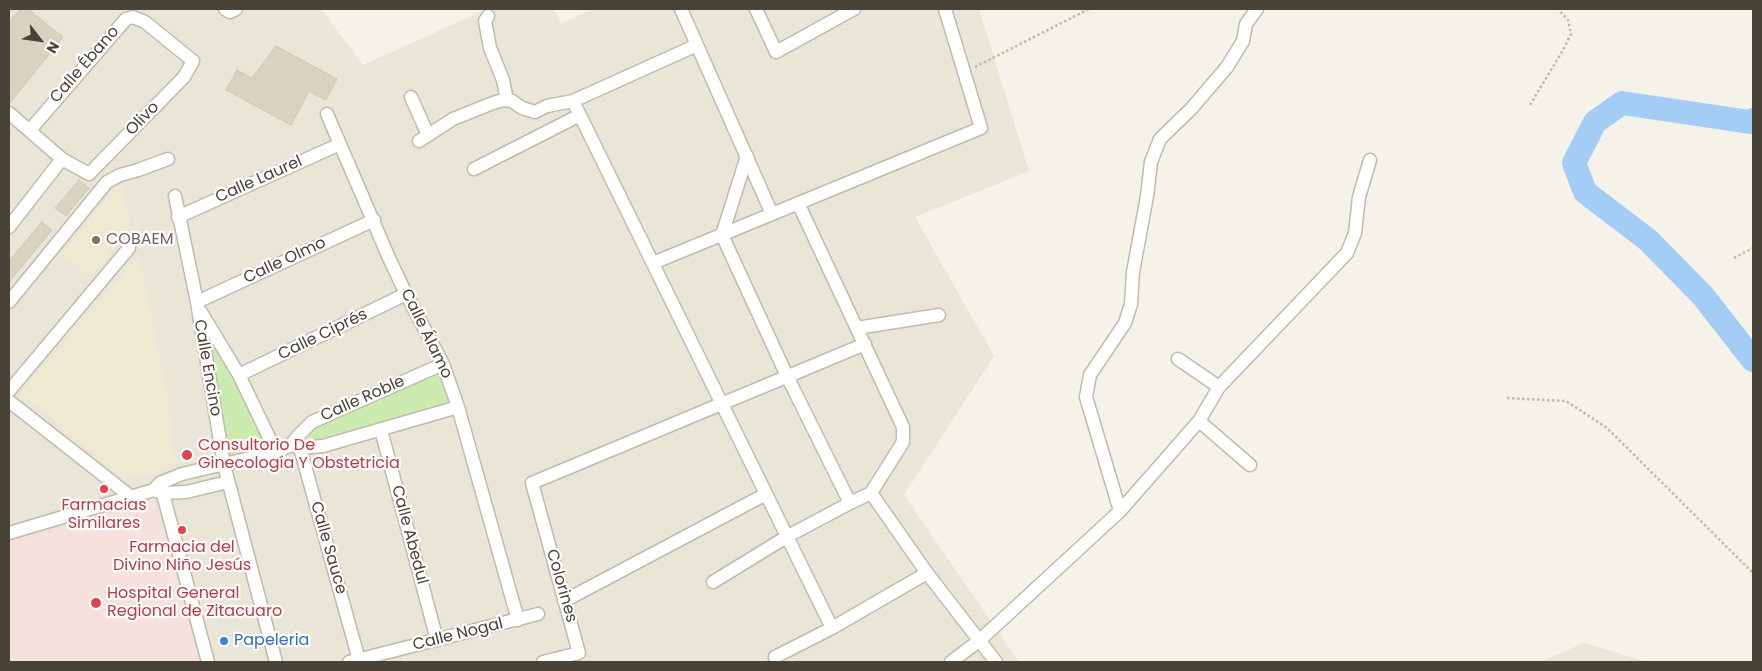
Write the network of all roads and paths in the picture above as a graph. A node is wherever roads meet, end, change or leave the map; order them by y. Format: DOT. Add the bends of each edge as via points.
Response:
graph roads {
  1 [pos="681,9"];
  2 [pos="756,9"];
  3 [pos="854,9"];
  4 [pos="945,9"];
  5 [pos="1089,9"];
  6 [pos="1257,9"];
  7 [pos="1558,9"];
  8 [pos="488,16"];
  9 [pos="697,44"];
  10 [pos="193,61"];
  11 [pos="964,73"];
  12 [pos="411,96"];
  13 [pos="507,100"];
  14 [pos="573,100"];
  15 [pos="1530,105"];
  16 [pos="9,113"];
  17 [pos="327,114"];
  18 [pos="580,115"];
  19 [pos="30,130"];
  20 [pos="340,144"];
  21 [pos="747,156"];
  22 [pos="62,159"];
  23 [pos="168,159"];
  24 [pos="1370,160"];
  25 [pos="474,169"];
  26 [pos="175,196"];
  27 [pos="798,204"];
  28 [pos="14,213"];
  29 [pos="772,214"];
  30 [pos="178,217"];
  31 [pos="374,220"];
  32 [pos="9,227"];
  33 [pos="722,235"];
  34 [pos="129,248"];
  35 [pos="1753,248"];
  36 [pos="1734,258"];
  37 [pos="653,263"];
  38 [pos="406,294"];
  39 [pos="9,302"];
  40 [pos="197,304"];
  41 [pos="939,315"];
  42 [pos="857,328"];
  43 [pos="864,344"];
  44 [pos="1178,359"];
  45 [pos="443,364"];
  46 [pos="239,375"];
  47 [pos="787,376"];
  48 [pos="1219,387"];
  49 [pos="9,391"];
  50 [pos="1507,398"];
  51 [pos="9,401"];
  52 [pos="722,404"];
  53 [pos="458,407"];
  54 [pos="1198,421"];
  55 [pos="380,430"];
  56 [pos="296,443"];
  57 [pos="276,452"];
  58 [pos="1250,464"];
  59 [pos="224,465"];
  60 [pos="228,482"];
  61 [pos="159,489"];
  62 [pos="871,493"];
  63 [pos="766,494"];
  64 [pos="130,496"];
  65 [pos="850,503"];
  66 [pos="1120,511"];
  67 [pos="12,528"];
  68 [pos="788,536"];
  69 [pos="927,573"];
  70 [pos="1753,573"];
  71 [pos="713,582"];
  72 [pos="564,601"];
  73 [pos="538,614"];
  74 [pos="518,620"];
  75 [pos="832,628"];
  76 [pos="437,640"];
  77 [pos="980,640"];
  78 [pos="775,657"];
  79 [pos="354,661"];
  80 [pos="208,662"];
  81 [pos="276,662"];
  82 [pos="543,662"];
  83 [pos="951,662"];
  84 [pos="996,662"];
  1 -- 9 [label="street"];
  2 -- 3 [label="street" via="776,52"];
  4 -- 11 [label="street"];
  5 -- 11 [label="path"];
  6 -- 66 [label="street" via="1246,24 1243,41 1227,67 1160,139 1151,162 1131,304 1125,323 1090,375 1086,397"];
  7 -- 15 [label="path" via="1568,20 1571,34"];
  8 -- 13 [label="street" via="485,21 490,48"];
  9 -- 14 [label="street"];
  9 -- 21 [label="street"];
  10 -- 19 [label="street, Calle Ébano" via="145,22 133,17 126,19"];
  10 -- 22 [label="street, Olivo" via="184,77 88,174"];
  11 -- 27 [label="street" via="981,128"];
  12 -- 13 [label="street" via="424,138 453,119"];
  13 -- 14 [label="street" via="535,112"];
  14 -- 18 [label="street"];
  16 -- 19 [label="street"];
  17 -- 20 [label="street, Calle Álamo"];
  18 -- 25 [label="street"];
  18 -- 37 [label="street"];
  19 -- 22 [label="street"];
  20 -- 30 [label="street, Calle Laurel"];
  20 -- 31 [label="street, Calle Álamo"];
  21 -- 29 [label="street"];
  21 -- 33 [label="street"];
  22 -- 28 [label="street"];
  23 -- 39 [label="street" via="107,182"];
  24 -- 48 [label="street" via="1359,197 1355,233 1347,253"];
  26 -- 30 [label="street, Calle Encino"];
  27 -- 29 [label="street"];
  27 -- 42 [label="street"];
  28 -- 32 [label="street"];
  29 -- 33 [label="street"];
  30 -- 40 [label="street, Calle Encino"];
  31 -- 38 [label="street, Calle Álamo"];
  31 -- 40 [label="street, Calle Olmo"];
  33 -- 37 [label="street"];
  33 -- 47 [label="street"];
  34 -- 49 [label="street"];
  35 -- 36 [label="path"];
  37 -- 52 [label="street"];
  38 -- 45 [label="street, Calle Álamo"];
  38 -- 46 [label="street, Calle Ciprés"];
  40 -- 46 [label="street, Calle Encino"];
  40 -- 59 [label="street, Calle Encino"];
  41 -- 42 [label="street"];
  42 -- 43 [label="street"];
  43 -- 47 [label="street"];
  43 -- 62 [label="street" via="903,427 903,442"];
  44 -- 48 [label="street"];
  45 -- 53 [label="street, Calle Álamo"];
  45 -- 56 [label="street, Calle Roble" via="312,422"];
  46 -- 57 [label="street, Calle Encino"];
  47 -- 52 [label="street"];
  47 -- 65 [label="street"];
  48 -- 54 [label="street"];
  50 -- 70 [label="path" via="1566,401 1606,428"];
  51 -- 64 [label="street"];
  52 -- 63 [label="street"];
  52 -- 72 [label="street, Colorines" via="532,483"];
  53 -- 55 [label="street, Calle Roble"];
  53 -- 74 [label="street, Calle Álamo"];
  54 -- 58 [label="street"];
  54 -- 66 [label="street"];
  55 -- 56 [label="street, Calle Roble" via="323,446"];
  55 -- 76 [label="street, Calle Abedul"];
  56 -- 57 [label="street, Calle Roble"];
  56 -- 79 [label="street, Calle Sauce"];
  57 -- 59 [label="street, Calle Roble"];
  59 -- 60 [label="street, Calle Encino"];
  59 -- 61 [label="street, Calle Roble" via="182,474"];
  60 -- 61 [label="street" via="186,492"];
  60 -- 81 [label="street, Calle Encino"];
  61 -- 64 [label="street"];
  61 -- 80 [label="street"];
  62 -- 65 [label="street"];
  62 -- 69 [label="street"];
  63 -- 68 [label="street"];
  63 -- 72 [label="street"];
  64 -- 67 [label="street"];
  65 -- 68 [label="street"];
  66 -- 77 [label="street"];
  68 -- 71 [label="street"];
  68 -- 75 [label="street"];
  69 -- 75 [label="street"];
  69 -- 77 [label="street"];
  72 -- 82 [label="street, Colorines" via="579,653"];
  73 -- 74 [label="street, Calle Nogal"];
  74 -- 76 [label="street, Calle Nogal"];
  75 -- 78 [label="street"];
  76 -- 79 [label="street, Calle Nogal"];
  77 -- 83 [label="street"];
  77 -- 84 [label="street"];
}
